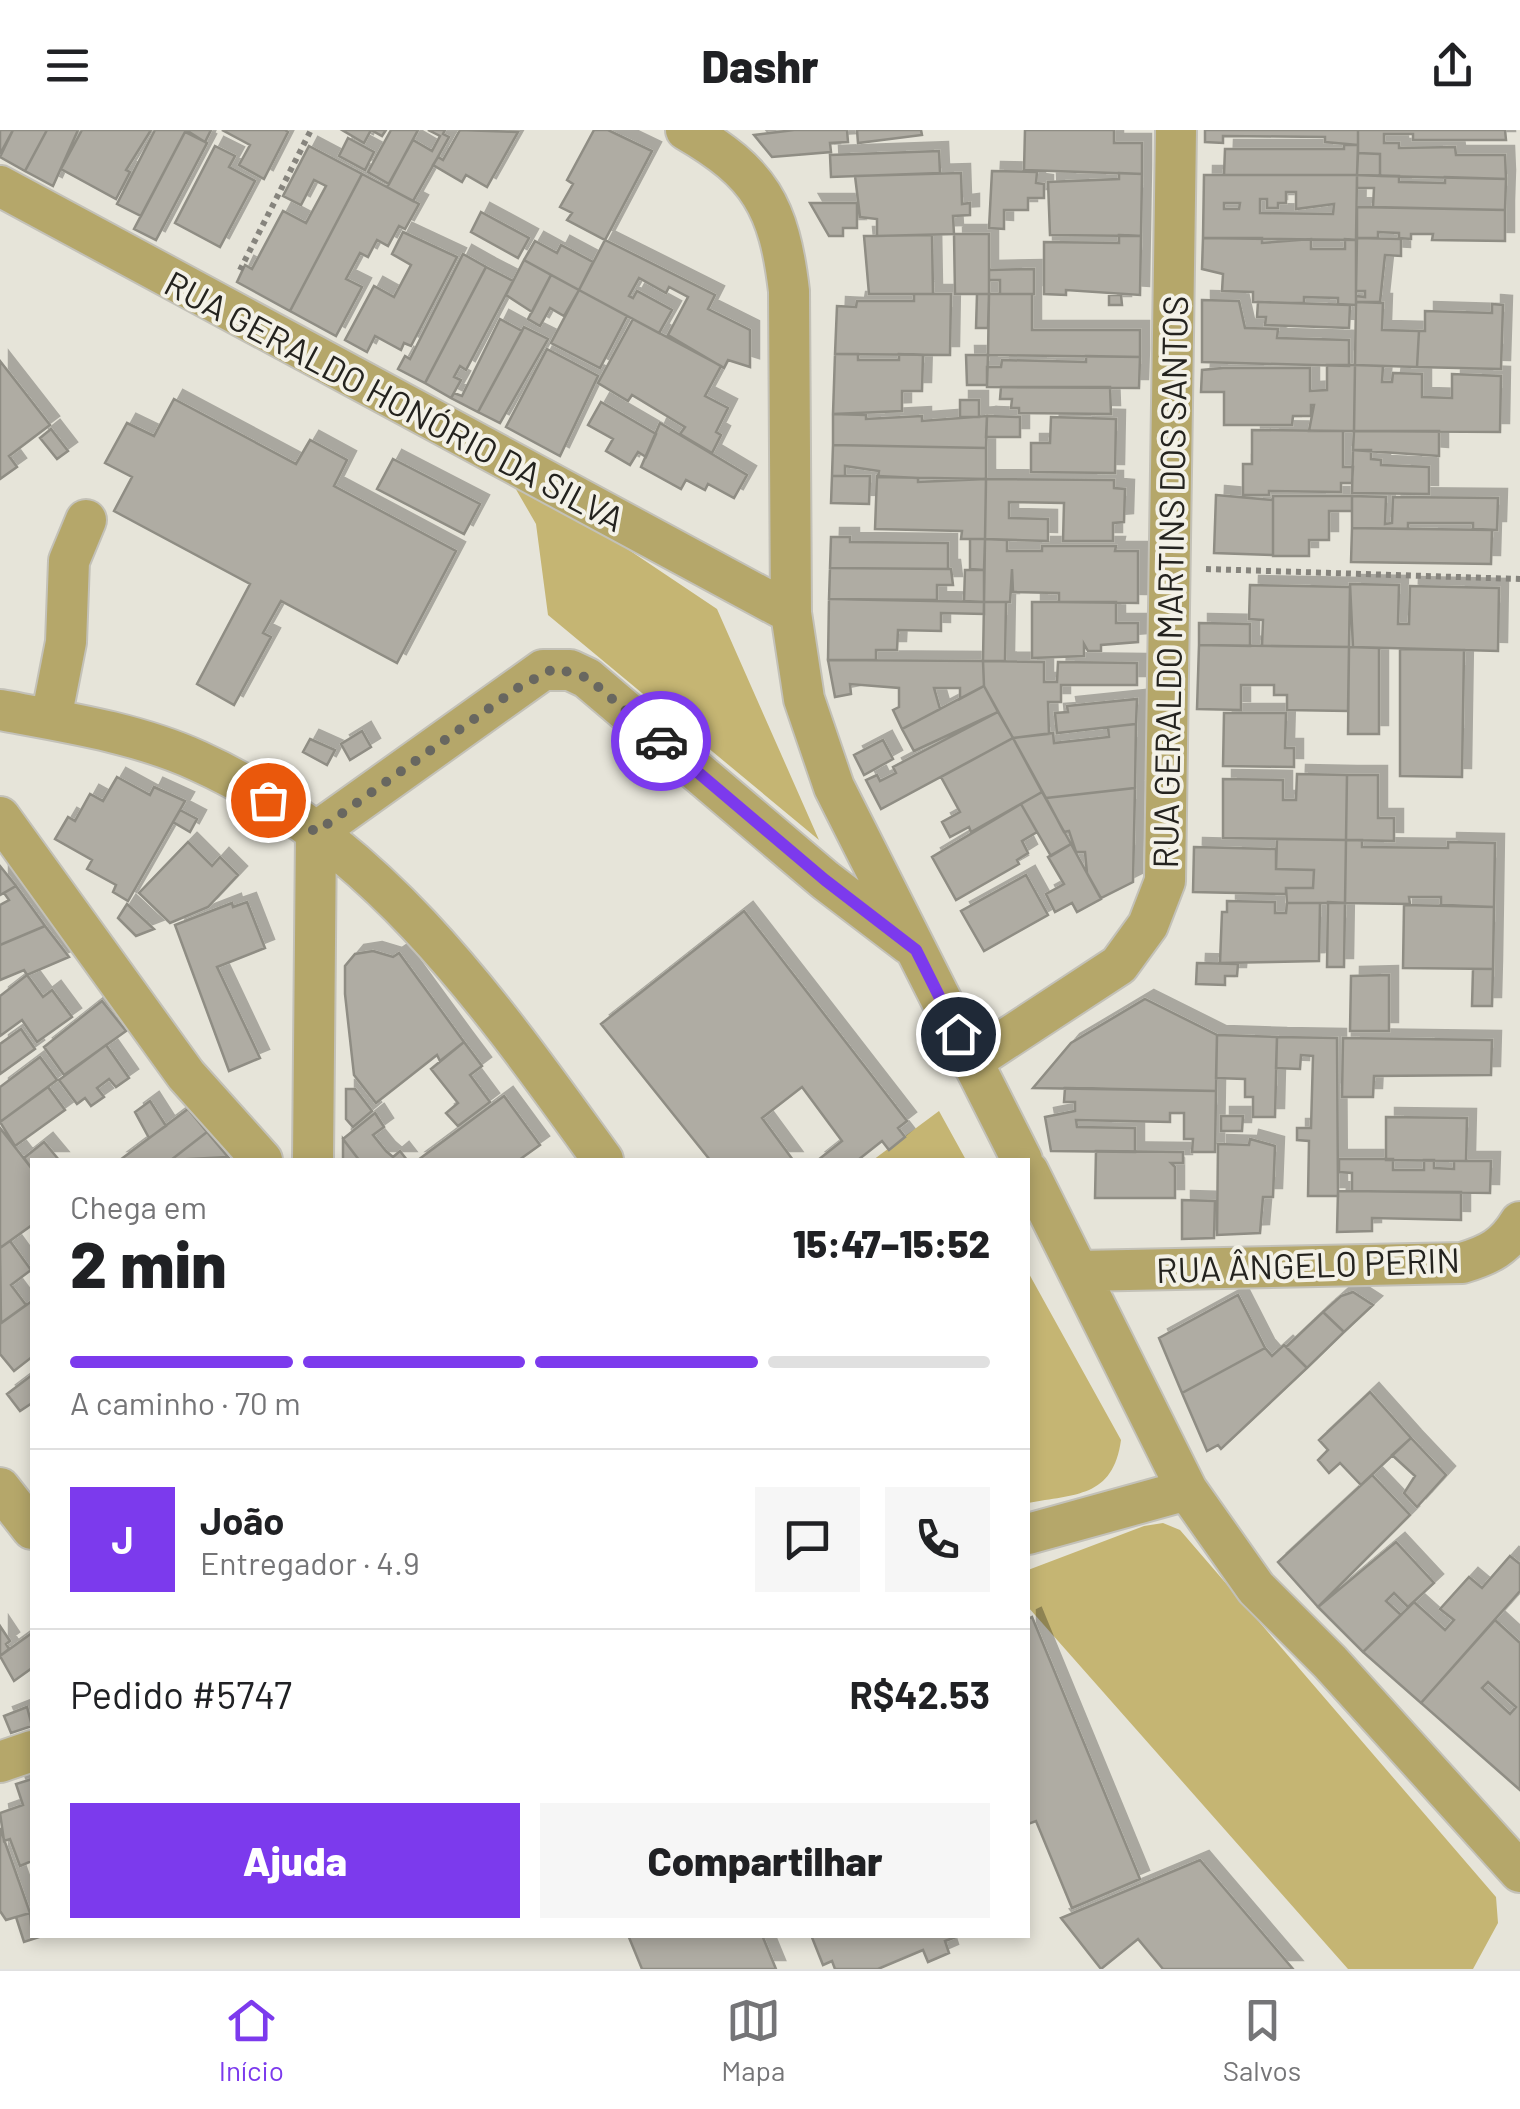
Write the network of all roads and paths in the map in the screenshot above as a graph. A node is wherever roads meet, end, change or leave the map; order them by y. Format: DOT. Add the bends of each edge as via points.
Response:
graph roads {
  1 [pos="310,130"];
  2 [pos="686,130"];
  3 [pos="1176,130"];
  4 [pos="0,186"];
  5 [pos="222,307"];
  6 [pos="86,520"];
  7 [pos="1173,568"];
  8 [pos="1520,579"];
  9 [pos="791,612"];
  10 [pos="0,710"];
  11 [pos="51,719"];
  12 [pos="0,817"];
  13 [pos="316,832"];
  14 [pos="916,950"];
  15 [pos="971,1062"];
  16 [pos="260,1158"];
  17 [pos="313,1158"];
  18 [pos="602,1158"];
  19 [pos="1021,1158"];
  20 [pos="1030,1175"];
  21 [pos="1520,1222"];
  22 [pos="1080,1272"];
  23 [pos="0,1488"];
  24 [pos="1187,1490"];
  25 [pos="30,1526"];
  26 [pos="1030,1533"];
  27 [pos="30,1752"];
  28 [pos="0,1762"];
  29 [pos="1480,1833"];
  30 [pos="1520,1847"];
  31 [pos="1520,1872"];
  1 -- 5 [label="path"];
  2 -- 9 [label="street" via="728,155 767,196 783,238"];
  3 -- 7 [label="street, RUA GERALDO MARTINS DOS SANTOS"];
  4 -- 5 [label="street, RUA GERALDO HONÓRIO DA SILVA"];
  5 -- 9 [label="street, RUA GERALDO HONÓRIO DA SILVA"];
  6 -- 11 [label="street" via="69,561 66,642"];
  7 -- 8 [label="path"];
  7 -- 15 [label="street, RUA GERALDO MARTINS DOS SANTOS" via="1169,833 1165,880 1148,925 1118,965"];
  9 -- 14 [label="street" via="817,742"];
  10 -- 11 [label="street"];
  11 -- 13 [label="street" via="196,760"];
  12 -- 16 [label="street" via="186,1075"];
  13 -- 14 [label="street" via="543,670 570,670 588,678"];
  13 -- 17 [label="street"];
  13 -- 18 [label="street" via="450,956"];
  14 -- 15 [label="street"];
  15 -- 19 [label="street"];
  20 -- 22 [label="street"];
  21 -- 22 [label="street, RUA ÂNGELO PERIN" via="1491,1255 1462,1262"];
  22 -- 24 [label="street"];
  23 -- 25 [label="street"];
  24 -- 26 [label="street"];
  24 -- 29 [label="street" via="1256,1588"];
  27 -- 28 [label="street"];
  29 -- 30 [label="street"];
  29 -- 31 [label="street"];
}
